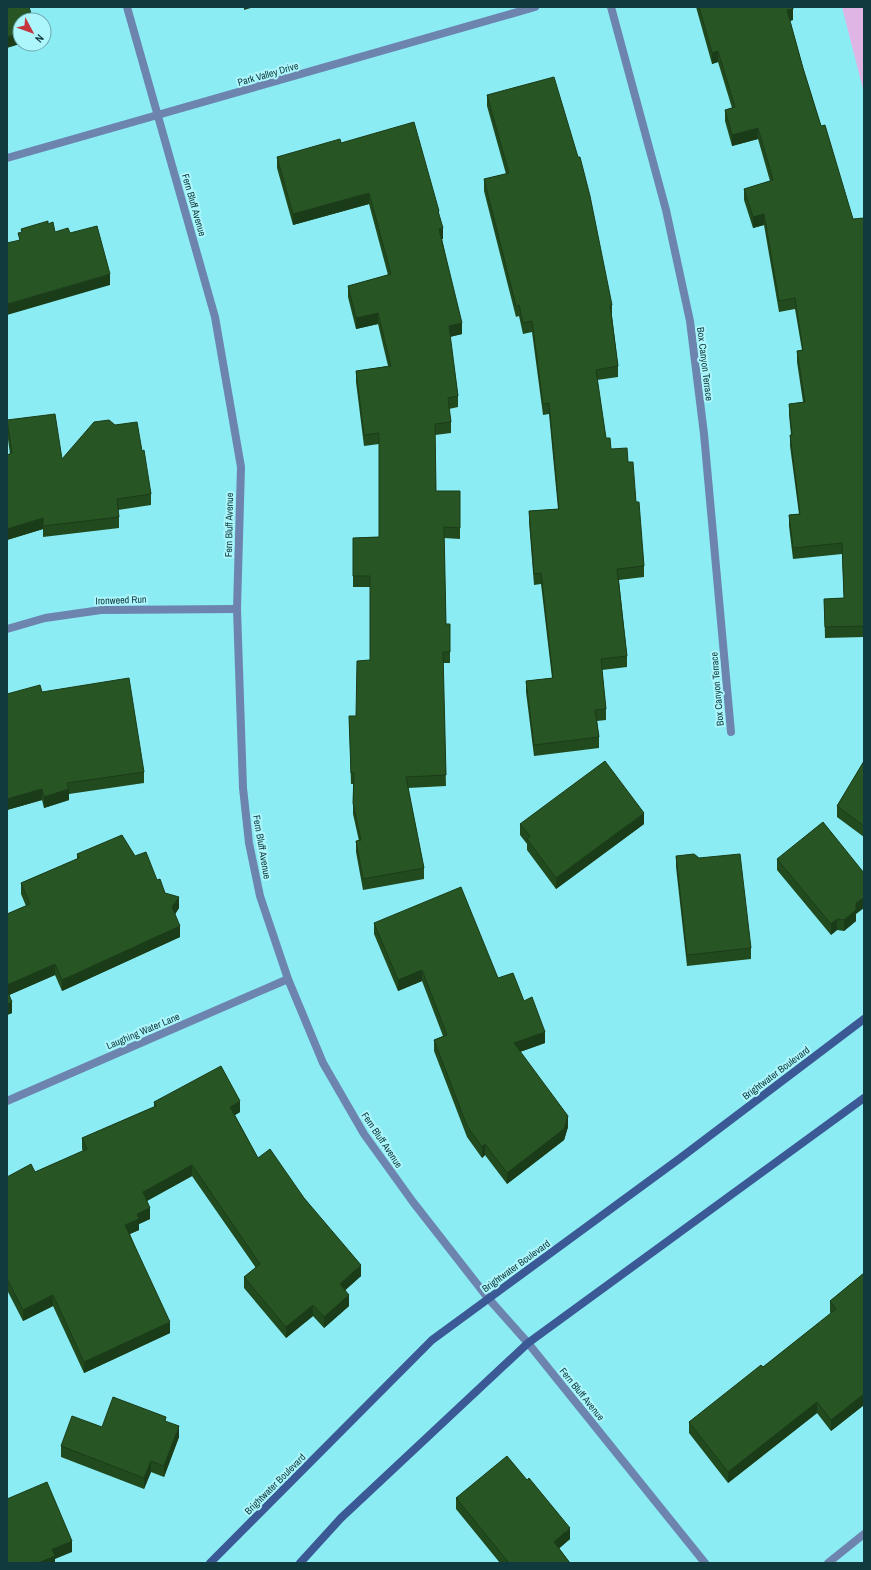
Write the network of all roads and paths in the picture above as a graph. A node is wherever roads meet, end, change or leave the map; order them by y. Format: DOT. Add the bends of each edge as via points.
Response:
graph roads {
  1 [pos="127,7"];
  2 [pos="535,7"];
  3 [pos="611,7"];
  4 [pos="158,116"];
  5 [pos="7,158"];
  6 [pos="237,609"];
  7 [pos="7,629"];
  8 [pos="731,732"];
  9 [pos="288,979"];
  10 [pos="864,1020"];
  11 [pos="864,1098"];
  12 [pos="7,1101"];
  13 [pos="488,1298"];
  14 [pos="528,1343"];
  15 [pos="864,1534"];
  16 [pos="210,1563"];
  17 [pos="300,1563"];
  18 [pos="705,1563"];
  19 [pos="828,1563"];
  1 -- 4 [label="street, Fern Bluff Avenue"];
  2 -- 4 [label="street, Park Valley Drive"];
  3 -- 8 [label="street, Box Canyon Terrace" via="666,210 690,321 705,442"];
  4 -- 5 [label="street, Park Valley Drive"];
  4 -- 6 [label="street, Fern Bluff Avenue" via="215,317 241,467"];
  6 -- 7 [label="street, Ironweed Run" via="101,610 45,618"];
  6 -- 9 [label="street, Fern Bluff Avenue" via="243,788 249,843 260,896"];
  9 -- 12 [label="street, Laughing Water Lane"];
  9 -- 13 [label="street, Fern Bluff Avenue" via="323,1063 364,1134"];
  10 -- 13 [label="street, Brightwater Boulevard"];
  11 -- 14 [label="street"];
  13 -- 14 [label="street, Fern Bluff Avenue"];
  13 -- 16 [label="street, Brightwater Boulevard" via="432,1340"];
  14 -- 17 [label="street" via="341,1518"];
  14 -- 18 [label="street, Fern Bluff Avenue"];
  15 -- 19 [label="street"];
}
